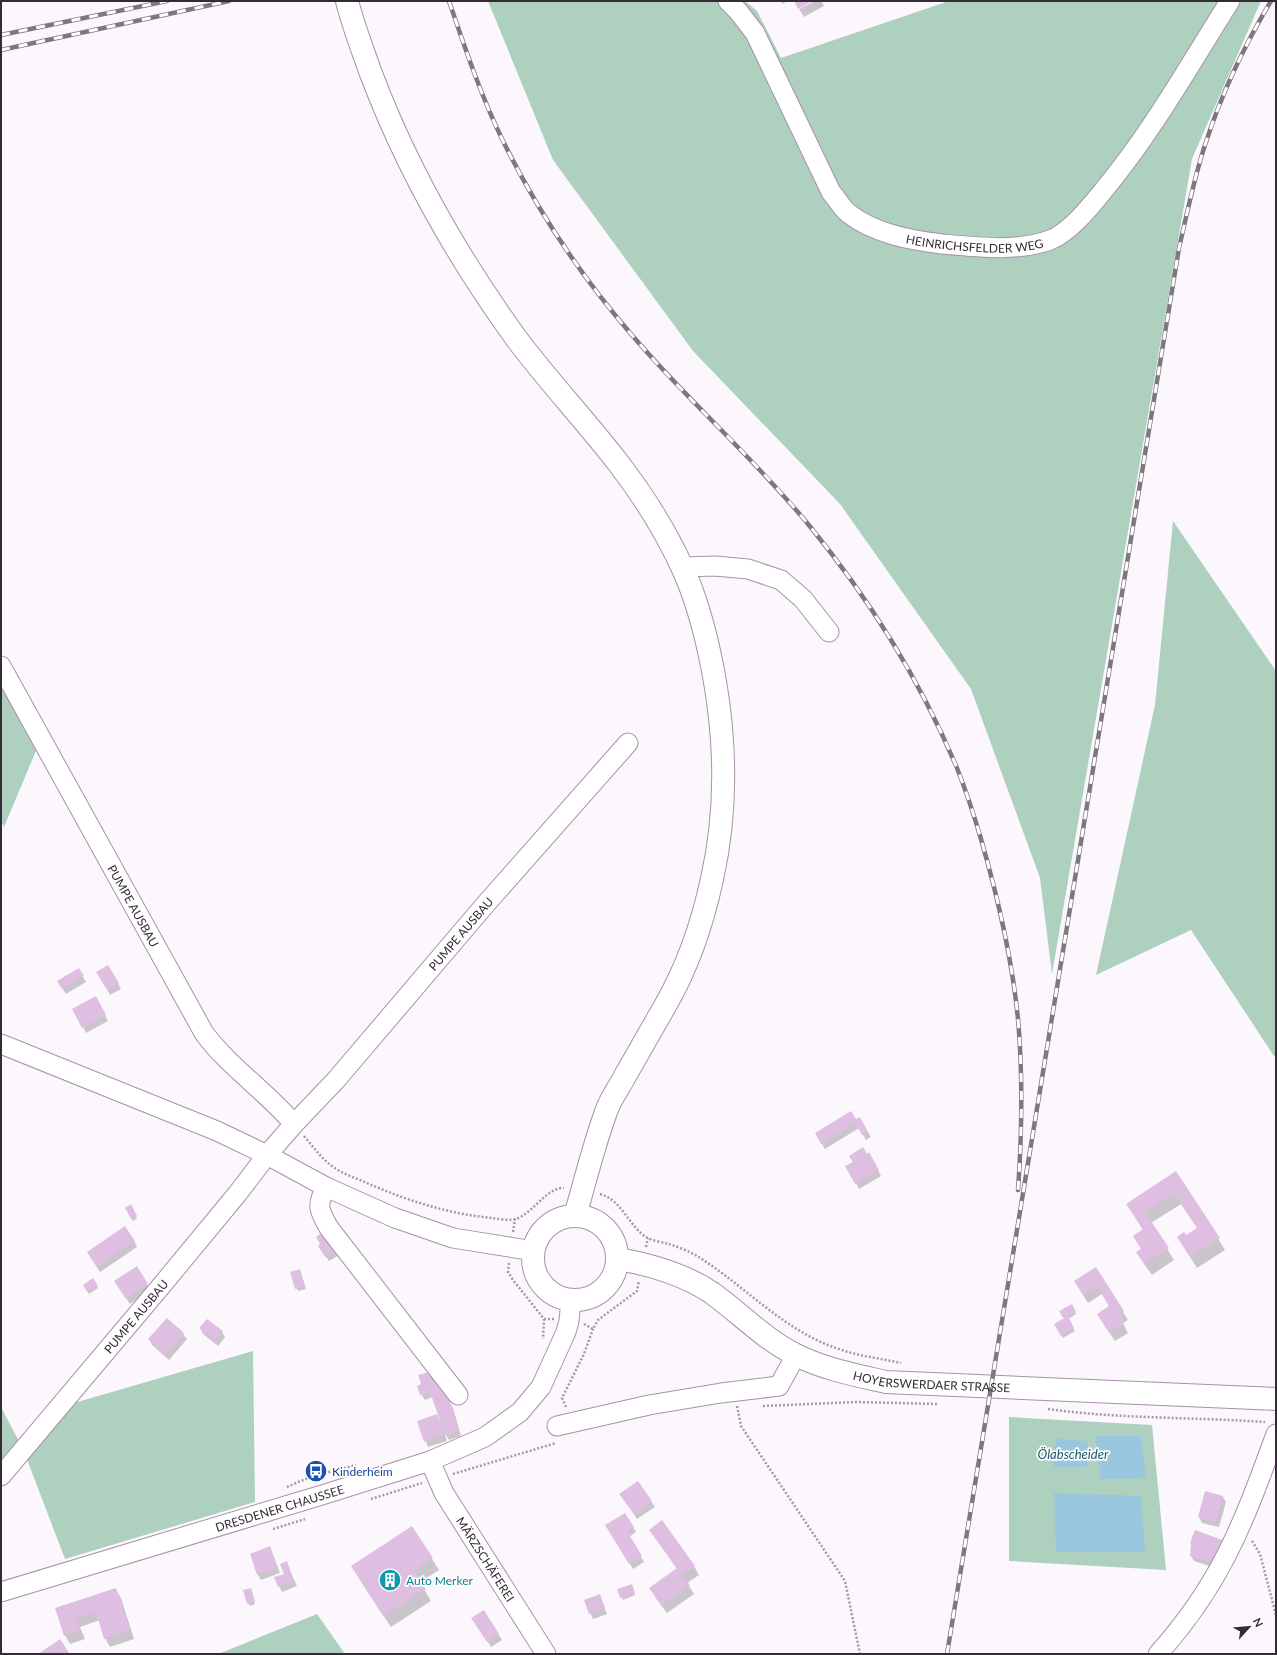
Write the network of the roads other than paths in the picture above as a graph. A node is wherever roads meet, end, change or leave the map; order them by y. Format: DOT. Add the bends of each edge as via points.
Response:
graph roads {
  1 [pos="346,1"];
  2 [pos="728,1"];
  3 [pos="1230,1"];
  4 [pos="682,568"];
  5 [pos="829,632"];
  6 [pos="1,666"];
  7 [pos="628,743"];
  8 [pos="1,1044"];
  9 [pos="294,1124"];
  10 [pos="267,1155"];
  11 [pos="326,1187"];
  12 [pos="575,1216"];
  13 [pos="534,1251"];
  14 [pos="619,1259"];
  15 [pos="570,1310"];
  16 [pos="796,1355"];
  17 [pos="458,1395"];
  18 [pos="1276,1399"];
  19 [pos="1272,1428"];
  20 [pos="563,1430"];
  21 [pos="430,1461"];
  22 [pos="1,1476"];
  23 [pos="1,1592"];
  24 [pos="546,1654"];
  25 [pos="1158,1654"];
  1 -- 4 [label="main road" via="378,92 405,156 440,222 518,341 620,466 647,506"];
  2 -- 3 [label="street, HEINRICHSFELDER WEG" via="755,33 831,192 848,213 875,229 914,241 1006,248 1050,240 1062,233 1092,204 1160,115"];
  4 -- 5 [label="street" via="715,566 748,570 780,580 803,599"];
  4 -- 12 [label="main road" via="693,592 709,652 718,695 722,733 722,807 713,872 694,942 671,994 606,1110"];
  6 -- 9 [label="street, PUMPE AUSBAU" via="204,1033 216,1049"];
  7 -- 9 [label="street, PUMPE AUSBAU" via="484,906 336,1080"];
  8 -- 10 [label="street" via="217,1131"];
  9 -- 10 [label="street, PUMPE AUSBAU"];
  10 -- 11 [label="street"];
  10 -- 22 [label="street, PUMPE AUSBAU" via="162,1285"];
  11 -- 13 [label="street" via="395,1218 446,1235"];
  11 -- 17 [label="street" via="320,1198 320,1211 329,1228"];
  12 -- 13 [label="main road" via="560,1218 550,1224 539,1236"];
  12 -- 14 [label="main road" via="587,1217 609,1233 616,1245"];
  13 -- 15 [label="main road" via="534,1265 539,1279"];
  14 -- 15 [label="main road" via="613,1276 603,1289"];
  14 -- 16 [label="main road, HOYERSWERDAER STRASSE" via="643,1263 680,1275 711,1292 766,1337"];
  15 -- 21 [label="street, DRESDENER CHAUSSEE" via="566,1332 541,1387 520,1412 485,1437"];
  16 -- 18 [label="main road, HOYERSWERDAER STRASSE" via="829,1369 886,1382"];
  16 -- 20 [label="street" via="779,1386 737,1404 648,1405"];
  19 -- 25 [label="street" via="1254,1493 1226,1556 1201,1598"];
  21 -- 23 [label="street, DRESDENER CHAUSSEE"];
  21 -- 24 [label="street, MÄRZSCHÄFEREI" via="444,1493"];
}
